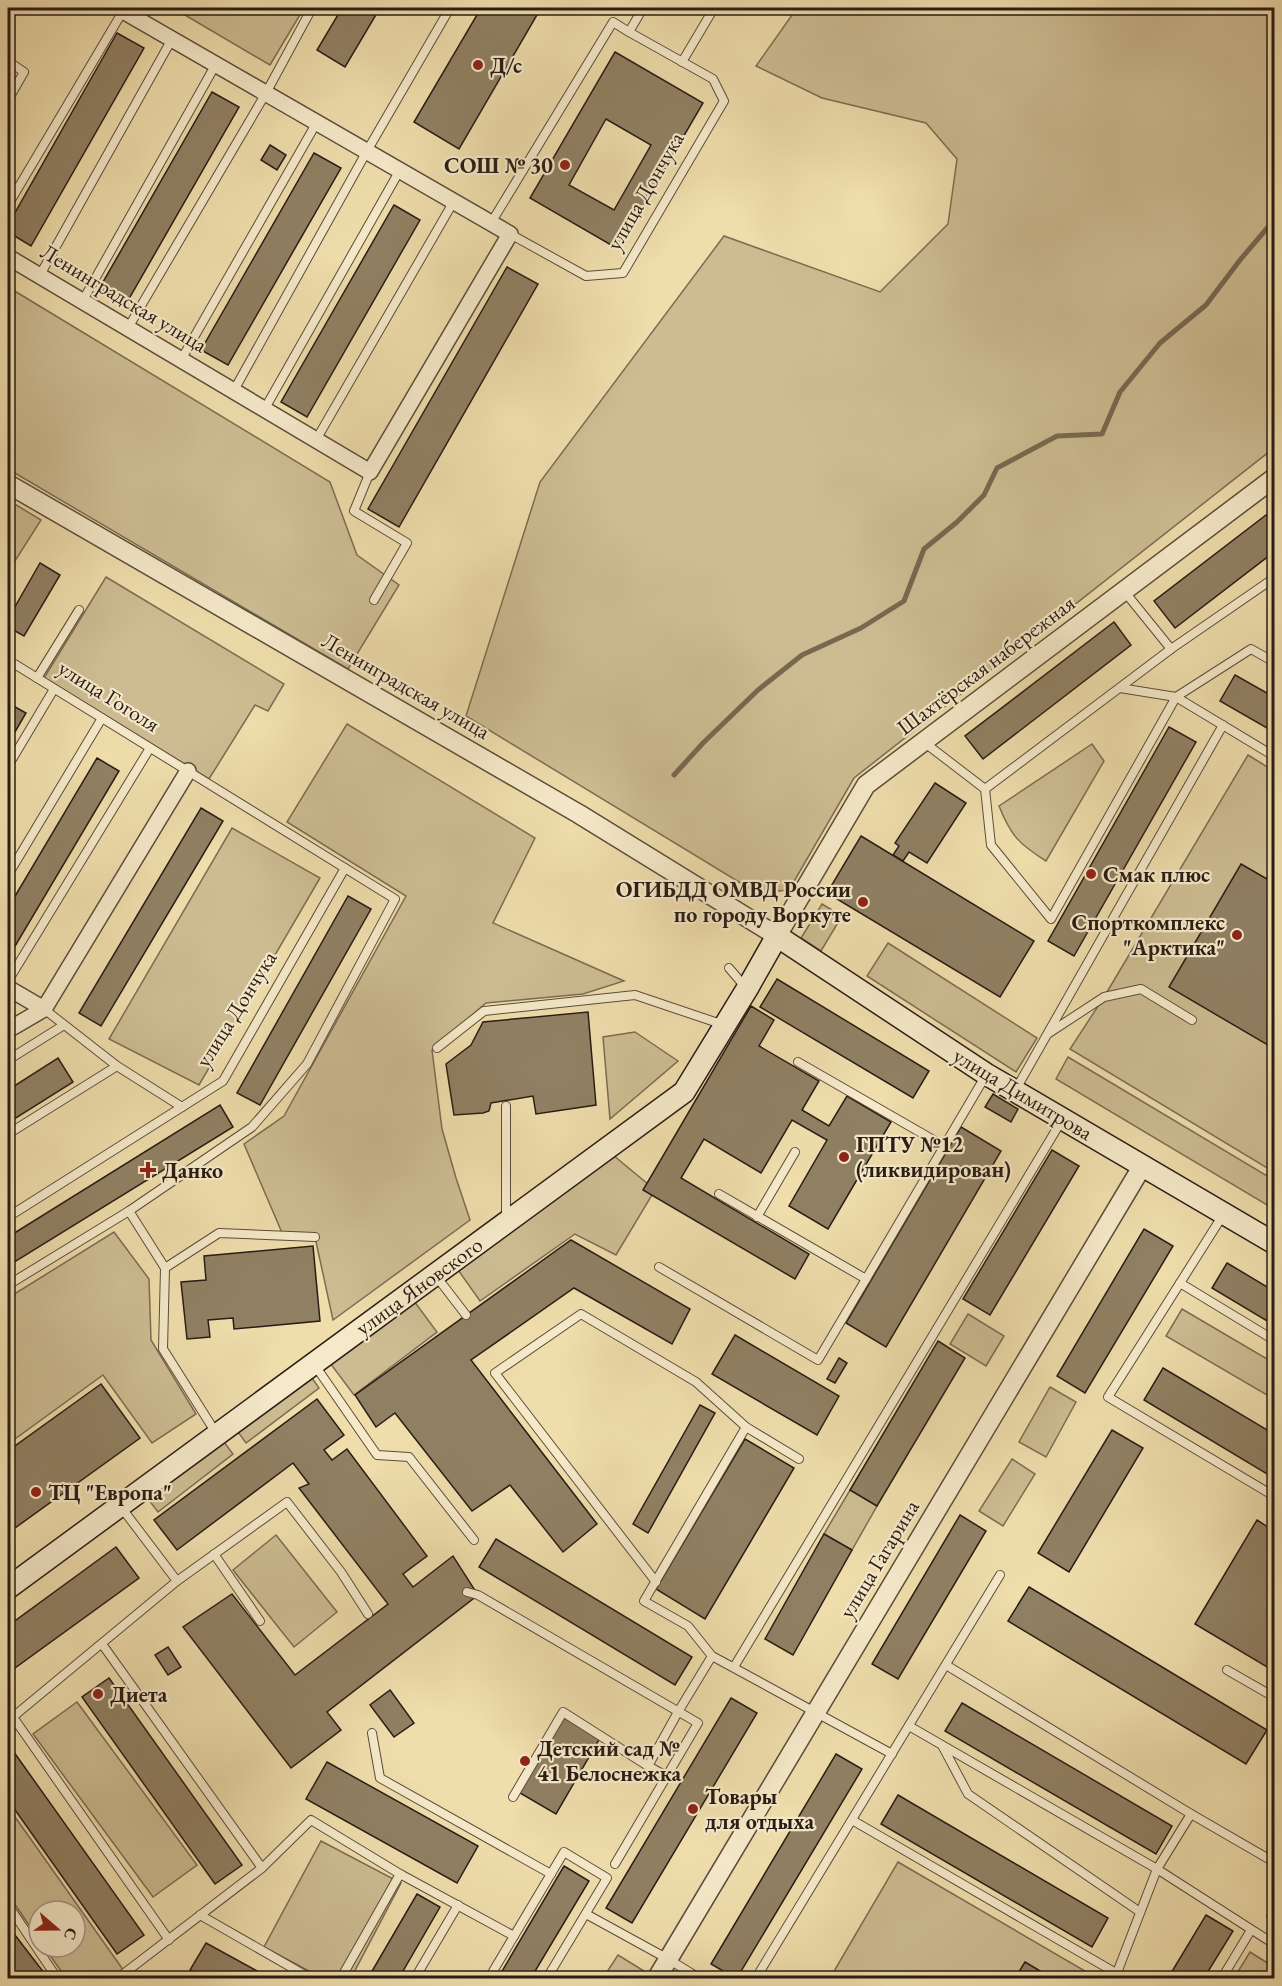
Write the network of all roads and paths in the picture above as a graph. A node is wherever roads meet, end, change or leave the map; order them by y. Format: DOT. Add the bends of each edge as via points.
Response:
graph roads {
  1 [pos="312,8"];
  2 [pos="450,8"];
  3 [pos="643,8"];
  4 [pos="714,8"];
  5 [pos="123,11"];
  6 [pos="629,32"];
  7 [pos="172,39"];
  8 [pos="8,61"];
  9 [pos="682,62"];
  10 [pos="216,64"];
  11 [pos="266,93"];
  12 [pos="8,100"];
  13 [pos="317,123"];
  14 [pos="367,151"];
  15 [pos="400,170"];
  16 [pos="454,201"];
  17 [pos="8,205"];
  18 [pos="491,223"];
  19 [pos="510,234"];
  20 [pos="8,257"];
  21 [pos="40,275"];
  22 [pos="82,302"];
  23 [pos="128,328"];
  24 [pos="181,360"];
  25 [pos="233,392"];
  26 [pos="264,410"];
  27 [pos="316,440"];
  28 [pos="370,472"];
  29 [pos="1275,478"];
  30 [pos="8,484"];
  31 [pos="1275,578"];
  32 [pos="1124,591"];
  33 [pos="374,600"];
  34 [pos="79,610"];
  35 [pos="1171,649"];
  36 [pos="8,660"];
  37 [pos="1275,662"];
  38 [pos="37,678"];
  39 [pos="1120,688"];
  40 [pos="54,689"];
  41 [pos="1176,696"];
  42 [pos="102,718"];
  43 [pos="1222,725"];
  44 [pos="924,742"];
  45 [pos="150,748"];
  46 [pos="1275,756"];
  47 [pos="8,766"];
  48 [pos="188,771"];
  49 [pos="985,789"];
  50 [pos="345,868"];
  51 [pos="8,875"];
  52 [pos="777,936"];
  53 [pos="729,968"];
  54 [pos="8,981"];
  55 [pos="8,988"];
  56 [pos="747,989"];
  57 [pos="44,1009"];
  58 [pos="1192,1020"];
  59 [pos="64,1025"];
  60 [pos="725,1026"];
  61 [pos="8,1030"];
  62 [pos="1048,1034"];
  63 [pos="437,1048"];
  64 [pos="8,1060"];
  65 [pos="798,1062"];
  66 [pos="117,1066"];
  67 [pos="986,1074"];
  68 [pos="1015,1091"];
  69 [pos="506,1106"];
  70 [pos="182,1107"];
  71 [pos="1063,1119"];
  72 [pos="8,1134"];
  73 [pos="944,1146"];
  74 [pos="795,1152"];
  75 [pos="1143,1165"];
  76 [pos="719,1194"];
  77 [pos="129,1211"];
  78 [pos="1224,1213"];
  79 [pos="8,1216"];
  80 [pos="757,1217"];
  81 [pos="506,1222"];
  82 [pos="315,1237"];
  83 [pos="1275,1243"];
  84 [pos="165,1268"];
  85 [pos="659,1268"];
  86 [pos="435,1274"];
  87 [pos="866,1279"];
  88 [pos="1180,1283"];
  89 [pos="8,1285"];
  90 [pos="466,1315"];
  91 [pos="1275,1341"];
  92 [pos="314,1363"];
  93 [pos="746,1427"];
  94 [pos="217,1434"];
  95 [pos="799,1459"];
  96 [pos="1275,1496"];
  97 [pos="120,1506"];
  98 [pos="474,1540"];
  99 [pos="214,1554"];
  100 [pos="1000,1575"];
  101 [pos="177,1581"];
  102 [pos="656,1582"];
  103 [pos="8,1588"];
  104 [pos="467,1592"];
  105 [pos="368,1614"];
  106 [pos="260,1621"];
  107 [pos="102,1644"];
  108 [pos="712,1656"];
  109 [pos="946,1665"];
  110 [pos="734,1667"];
  111 [pos="1227,1670"];
  112 [pos="1275,1697"];
  113 [pos="678,1712"];
  114 [pos="816,1712"];
  115 [pos="10,1719"];
  116 [pos="909,1726"];
  117 [pos="372,1734"];
  118 [pos="942,1745"];
  119 [pos="892,1754"];
  120 [pos="648,1766"];
  121 [pos="668,1777"];
  122 [pos="513,1797"];
  123 [pos="1191,1814"];
  124 [pos="852,1820"];
  125 [pos="1275,1862"];
  126 [pos="615,1864"];
  127 [pos="262,1868"];
  128 [pos="1157,1869"];
  129 [pos="400,1874"];
  130 [pos="551,1874"];
  131 [pos="8,1905"];
  132 [pos="458,1905"];
  133 [pos="1140,1912"];
  134 [pos="586,1914"];
  135 [pos="200,1916"];
  136 [pos="1251,1930"];
  137 [pos="514,1936"];
  138 [pos="169,1940"];
  139 [pos="1275,1944"];
  140 [pos="668,1959"];
  141 [pos="1115,1976"];
  142 [pos="57,1978"];
  143 [pos="118,1978"];
  144 [pos="310,1978"];
  145 [pos="340,1978"];
  146 [pos="415,1978"];
  147 [pos="489,1978"];
  148 [pos="547,1978"];
  149 [pos="657,1978"];
  150 [pos="699,1978"];
  151 [pos="756,1978"];
  152 [pos="1222,1978"];
  1 -- 11 [label="lane"];
  2 -- 14 [label="lane"];
  3 -- 6 [label="lane"];
  4 -- 9 [label="lane"];
  5 -- 7 [label="street"];
  5 -- 17 [label="lane"];
  6 -- 9 [label="lane, улица Дончука"];
  6 -- 18 [label="lane" via="613,22"];
  7 -- 10 [label="street"];
  7 -- 21 [label="lane"];
  8 -- 12 [label="lane" via="24,72"];
  9 -- 19 [label="lane, улица Дончука" via="713,79 724,101 623,273 586,276"];
  10 -- 11 [label="street"];
  10 -- 22 [label="lane"];
  11 -- 13 [label="street"];
  11 -- 23 [label="lane"];
  13 -- 14 [label="street"];
  13 -- 24 [label="lane"];
  14 -- 15 [label="street"];
  14 -- 25 [label="lane"];
  15 -- 16 [label="street"];
  15 -- 26 [label="lane"];
  16 -- 18 [label="street"];
  16 -- 27 [label="lane"];
  18 -- 19 [label="street"];
  19 -- 28 [label="street"];
  20 -- 21 [label="street, Ленинградская улица"];
  21 -- 22 [label="street, Ленинградская улица"];
  22 -- 23 [label="street, Ленинградская улица"];
  23 -- 24 [label="street, Ленинградская улица"];
  24 -- 25 [label="street, Ленинградская улица"];
  25 -- 26 [label="street, Ленинградская улица"];
  26 -- 27 [label="street, Ленинградская улица"];
  27 -- 28 [label="street, Ленинградская улица"];
  28 -- 33 [label="lane" via="354,511 407,543"];
  29 -- 32 [label="street, Шахтёрская набережная"];
  30 -- 52 [label="street, Ленинградская улица" via="579,814"];
  31 -- 35 [label="lane"];
  32 -- 35 [label="lane"];
  32 -- 44 [label="street, Шахтёрская набережная"];
  34 -- 38 [label="lane"];
  35 -- 39 [label="lane"];
  36 -- 38 [label="lane, улица Гоголя"];
  37 -- 41 [label="lane" via="1251,649"];
  38 -- 40 [label="lane, улица Гоголя"];
  39 -- 41 [label="lane"];
  39 -- 49 [label="lane"];
  40 -- 42 [label="lane, улица Гоголя"];
  40 -- 47 [label="lane"];
  41 -- 43 [label="lane"];
  41 -- 49 [label="lane" via="1051,919 991,846"];
  42 -- 45 [label="lane, улица Гоголя"];
  42 -- 51 [label="lane"];
  43 -- 46 [label="lane"];
  43 -- 62 [label="lane"];
  44 -- 49 [label="lane"];
  44 -- 52 [label="street, Шахтёрская набережная" via="866,785"];
  45 -- 48 [label="lane, улица Гоголя"];
  45 -- 54 [label="lane"];
  48 -- 50 [label="lane, улица Гоголя"];
  48 -- 57 [label="street"];
  50 -- 70 [label="lane, улица Дончука" via="223,1081"];
  50 -- 77 [label="lane, улица Гоголя" via="395,899 307,1064 252,1127"];
  52 -- 56 [label="main road, улица Яновского"];
  52 -- 67 [label="main road, улица Димитрова"];
  53 -- 56 [label="lane"];
  55 -- 57 [label="street"];
  56 -- 60 [label="main road, улица Яновского"];
  57 -- 59 [label="lane"];
  57 -- 61 [label="street"];
  58 -- 62 [label="lane" via="1141,989 1104,997"];
  59 -- 64 [label="lane"];
  59 -- 66 [label="lane"];
  60 -- 63 [label="lane" via="635,995 484,1011"];
  60 -- 81 [label="main road, улица Яновского" via="684,1092"];
  62 -- 68 [label="lane"];
  65 -- 73 [label="lane"];
  66 -- 70 [label="lane"];
  66 -- 72 [label="lane"];
  67 -- 68 [label="main road, улица Димитрова"];
  67 -- 73 [label="lane"];
  68 -- 71 [label="main road, улица Димитрова"];
  69 -- 81 [label="lane"];
  70 -- 79 [label="lane, улица Дончука"];
  71 -- 75 [label="main road, улица Димитрова"];
  71 -- 110 [label="lane"];
  73 -- 87 [label="lane"];
  74 -- 80 [label="lane"];
  75 -- 78 [label="main road, улица Димитрова"];
  75 -- 114 [label="street, улица Гагарина"];
  76 -- 80 [label="lane"];
  77 -- 84 [label="lane"];
  77 -- 89 [label="lane"];
  78 -- 83 [label="main road, улица Димитрова"];
  78 -- 88 [label="lane"];
  80 -- 87 [label="lane"];
  81 -- 86 [label="main road, улица Яновского"];
  82 -- 84 [label="lane" via="219,1233"];
  84 -- 94 [label="lane" via="163,1349"];
  85 -- 87 [label="lane" via="818,1360"];
  86 -- 90 [label="lane"];
  86 -- 92 [label="main road, улица Яновского"];
  88 -- 91 [label="lane"];
  88 -- 96 [label="lane" via="1108,1397"];
  92 -- 94 [label="main road, улица Яновского"];
  92 -- 98 [label="lane" via="377,1455 409,1457"];
  93 -- 95 [label="lane"];
  93 -- 102 [label="lane"];
  93 -- 102 [label="lane" via="696,1382 581,1314 495,1374"];
  94 -- 97 [label="main road, улица Яновского"];
  97 -- 101 [label="lane"];
  97 -- 103 [label="main road, улица Яновского"];
  99 -- 101 [label="lane"];
  99 -- 105 [label="lane" via="287,1502"];
  99 -- 106 [label="lane"];
  100 -- 109 [label="lane"];
  101 -- 107 [label="lane"];
  102 -- 108 [label="lane" via="644,1601 688,1626"];
  104 -- 113 [label="lane"];
  107 -- 115 [label="lane"];
  107 -- 127 [label="lane"];
  108 -- 110 [label="lane"];
  108 -- 113 [label="lane"];
  109 -- 116 [label="lane"];
  109 -- 123 [label="lane"];
  110 -- 114 [label="lane"];
  111 -- 112 [label="lane"];
  113 -- 120 [label="lane"];
  113 -- 121 [label="lane" via="698,1723"];
  114 -- 119 [label="lane"];
  114 -- 140 [label="street, улица Гагарина"];
  115 -- 138 [label="lane"];
  116 -- 118 [label="lane"];
  116 -- 119 [label="lane"];
  117 -- 130 [label="lane" via="380,1778"];
  118 -- 128 [label="lane"];
  118 -- 133 [label="lane" via="968,1794"];
  119 -- 124 [label="lane"];
  120 -- 121 [label="lane"];
  120 -- 122 [label="lane" via="563,1712"];
  121 -- 126 [label="lane"];
  123 -- 125 [label="lane"];
  123 -- 128 [label="lane"];
  124 -- 141 [label="lane"];
  124 -- 151 [label="lane"];
  127 -- 129 [label="lane" via="310,1821"];
  127 -- 135 [label="lane"];
  128 -- 133 [label="lane"];
  128 -- 136 [label="lane"];
  129 -- 132 [label="lane"];
  129 -- 145 [label="lane"];
  130 -- 134 [label="lane" via="564,1852 607,1878"];
  130 -- 137 [label="lane"];
  131 -- 142 [label="lane"];
  132 -- 137 [label="lane"];
  132 -- 146 [label="lane"];
  133 -- 141 [label="lane"];
  134 -- 140 [label="lane"];
  134 -- 148 [label="lane"];
  135 -- 138 [label="lane"];
  135 -- 144 [label="lane"];
  136 -- 139 [label="lane"];
  136 -- 152 [label="lane"];
  137 -- 147 [label="lane"];
  138 -- 143 [label="lane"];
  140 -- 149 [label="street, улица Гагарина"];
  140 -- 150 [label="lane"];
}
